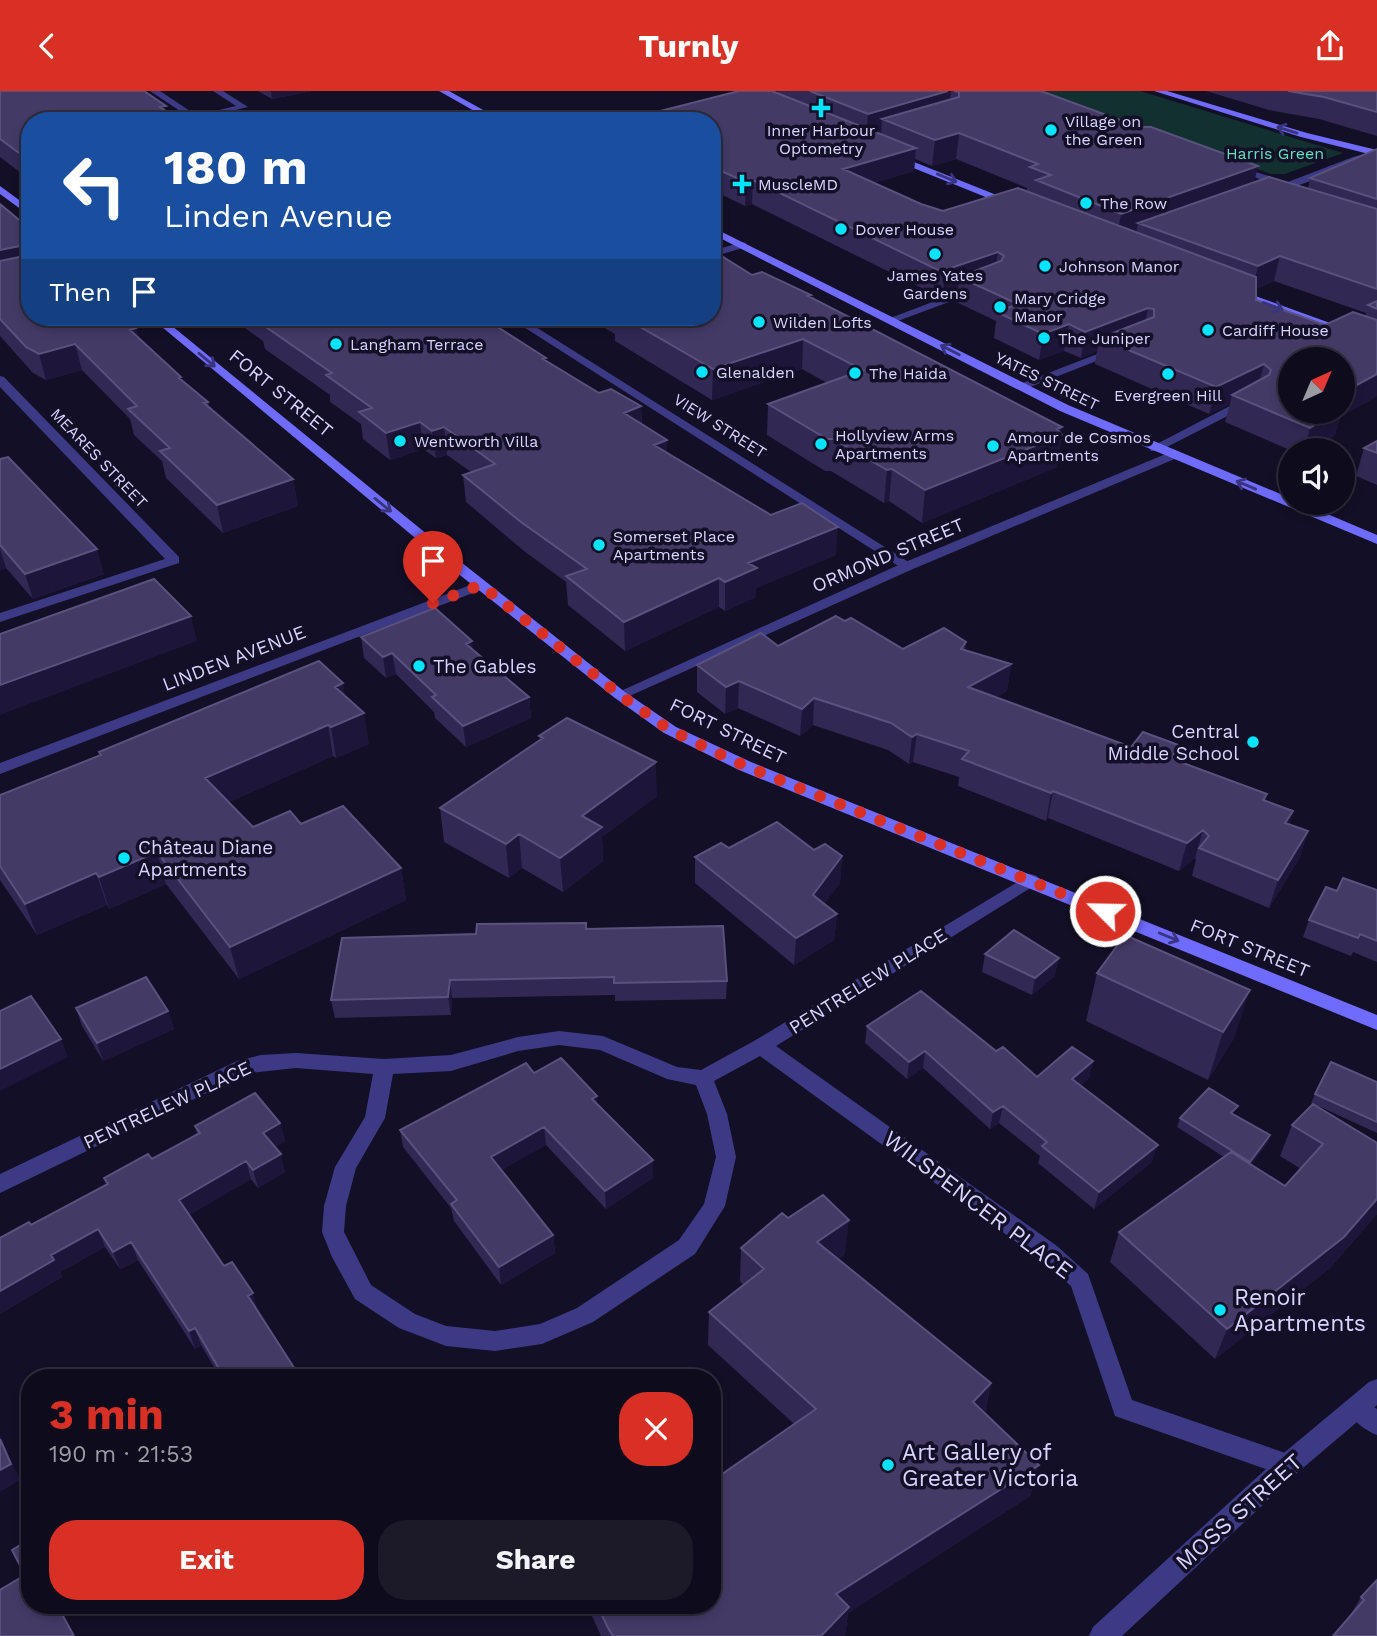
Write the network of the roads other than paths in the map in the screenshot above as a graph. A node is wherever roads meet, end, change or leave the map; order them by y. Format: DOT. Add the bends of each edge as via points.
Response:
graph roads {
  1 [pos="153,91"];
  2 [pos="217,91"];
  3 [pos="443,91"];
  4 [pos="1158,91"];
  5 [pos="188,112"];
  6 [pos="225,112"];
  7 [pos="482,112"];
  8 [pos="883,152"];
  9 [pos="1377,153"];
  10 [pos="1227,166"];
  11 [pos="1288,186"];
  12 [pos="0,189"];
  13 [pos="1281,200"];
  14 [pos="21,206"];
  15 [pos="1019,208"];
  16 [pos="721,234"];
  17 [pos="742,245"];
  18 [pos="721,251"];
  19 [pos="993,282"];
  20 [pos="1225,288"];
  21 [pos="891,320"];
  22 [pos="166,326"];
  23 [pos="527,326"];
  24 [pos="1132,344"];
  25 [pos="1377,344"];
  26 [pos="0,380"];
  27 [pos="1021,386"];
  28 [pos="1256,397"];
  29 [pos="1156,448"];
  30 [pos="1173,455"];
  31 [pos="1377,540"];
  32 [pos="908,566"];
  33 [pos="481,585"];
  34 [pos="0,618"];
  35 [pos="620,695"];
  36 [pos="0,769"];
  37 [pos="1031,880"];
  38 [pos="1377,1023"];
  39 [pos="761,1047"];
  40 [pos="384,1067"];
  41 [pos="703,1078"];
  42 [pos="0,1184"];
  43 [pos="1377,1390"];
  44 [pos="1368,1416"];
  45 [pos="1288,1465"];
  46 [pos="1102,1636"];
  1 -- 5 [label="street"];
  2 -- 6 [label="street" via="244,107"];
  3 -- 7 [label="main road"];
  9 -- 4 [label="main road, one-way"];
  8 -- 15 [label="main road, one-way"];
  9 -- 11 [label="street"];
  10 -- 11 [label="street"];
  11 -- 13 [label="street" via="1265,195"];
  12 -- 14 [label="main road"];
  16 -- 17 [label="main road, YATES STREET"];
  17 -- 18 [label="street"];
  17 -- 21 [label="main road, YATES STREET"];
  19 -- 21 [label="street"];
  20 -- 25 [label="main road, one-way"];
  27 -- 21 [label="main road, YATES STREET, one-way"];
  22 -- 33 [label="main road, FORT STREET, one-way"];
  23 -- 32 [label="street, VIEW STREET"];
  24 -- 27 [label="street"];
  26 -- 34 [label="street, MEARES STREET" via="174,560"];
  27 -- 29 [label="main road, YATES STREET"];
  28 -- 29 [label="street"];
  29 -- 30 [label="main road, YATES STREET"];
  31 -- 30 [label="main road, YATES STREET, one-way"];
  30 -- 32 [label="street, ORMOND STREET"];
  32 -- 35 [label="street, ORMOND STREET"];
  33 -- 35 [label="main road, FORT STREET"];
  33 -- 36 [label="street, LINDEN AVENUE"];
  35 -- 37 [label="main road, FORT STREET" via="670,730 745,766"];
  37 -- 38 [label="main road, FORT STREET, one-way"];
  37 -- 39 [label="street, PENTRELEW PLACE"];
  39 -- 41 [label="street, PENTRELEW PLACE"];
  39 -- 45 [label="street, WILSPENCER PLACE" via="1049,1253 1080,1281 1123,1408"];
  40 -- 41 [label="street, PENTRELEW PLACE" via="452,1063 558,1038 603,1043 674,1074"];
  40 -- 41 [label="street" via="375,1118 346,1167 335,1206 333,1232 343,1257 363,1291 407,1321 446,1336 495,1341 542,1334 585,1315 687,1247 714,1206 726,1157 718,1114"];
  40 -- 42 [label="street, PENTRELEW PLACE" via="300,1059 244,1066"];
  43 -- 44 [label="street, MOSS STREET"];
  44 -- 45 [label="street, MOSS STREET"];
  45 -- 46 [label="street, MOSS STREET"];
}
